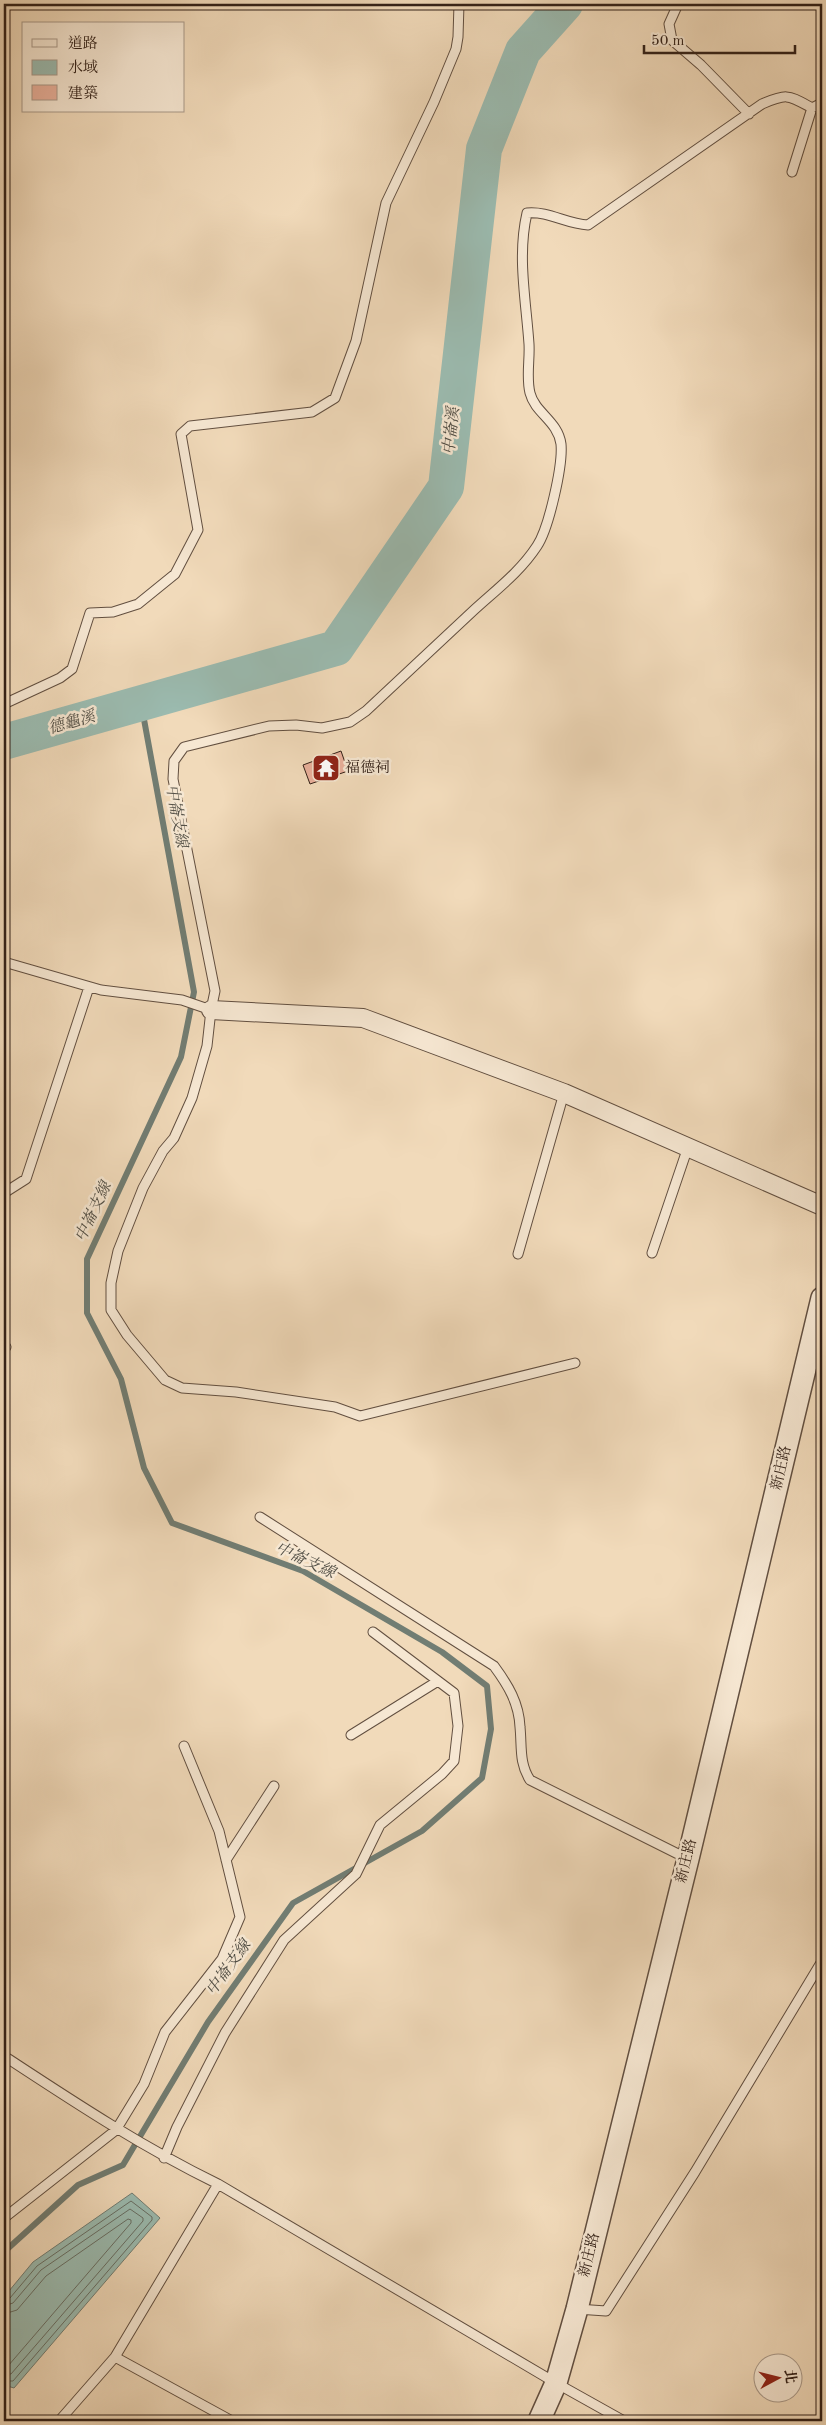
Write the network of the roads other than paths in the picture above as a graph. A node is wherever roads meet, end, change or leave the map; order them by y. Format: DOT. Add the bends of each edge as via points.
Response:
graph roads {
  1 [pos="459,4"];
  2 [pos="678,4"];
  3 [pos="822,103"];
  4 [pos="812,108"];
  5 [pos="749,114"];
  6 [pos="792,172"];
  7 [pos="4,704"];
  8 [pos="4,962"];
  9 [pos="89,986"];
  10 [pos="210,1010"];
  11 [pos="564,1093"];
  12 [pos="688,1147"];
  13 [pos="4,1192"];
  14 [pos="822,1206"];
  15 [pos="652,1253"];
  16 [pos="518,1254"];
  17 [pos="822,1298"];
  18 [pos="575,1363"];
  19 [pos="260,1517"];
  20 [pos="373,1632"];
  21 [pos="438,1681"];
  22 [pos="351,1735"];
  23 [pos="184,1746"];
  24 [pos="274,1786"];
  25 [pos="688,1859"];
  26 [pos="226,1860"];
  27 [pos="822,1961"];
  28 [pos="4,2056"];
  29 [pos="116,2130"];
  30 [pos="164,2158"];
  31 [pos="218,2184"];
  32 [pos="4,2218"];
  33 [pos="577,2309"];
  34 [pos="115,2357"];
  35 [pos="556,2383"];
  36 [pos="59,2421"];
  37 [pos="232,2421"];
  38 [pos="539,2421"];
  39 [pos="624,2421"];
  1 -- 7 [label="lane" via="456,49 386,203 356,341 335,398 312,412 190,426 181,434 198,530 175,574 138,604 113,612 90,613 72,669 60,678"];
  2 -- 5 [label="lane" via="669,24 672,40"];
  3 -- 4 [label="lane"];
  4 -- 5 [label="lane" via="790,96 762,104"];
  4 -- 6 [label="lane"];
  5 -- 10 [label="lane" via="588,225 572,224 540,212 526,212 522,266 530,395 538,409 552,421 561,443 549,520 539,545 516,575 350,722 322,728 268,726 184,747 174,761 174,779 215,991"];
  8 -- 9 [label="lane"];
  9 -- 10 [label="lane" via="182,1000"];
  9 -- 13 [label="lane" via="26,1179"];
  10 -- 11 [label="street" via="363,1018"];
  10 -- 18 [label="lane" via="207,1046 192,1098 174,1138 143,1188 118,1251 111,1283 111,1310 127,1335 165,1380 182,1388 236,1392 335,1408 360,1416"];
  11 -- 12 [label="street"];
  11 -- 16 [label="lane"];
  12 -- 14 [label="street"];
  12 -- 15 [label="lane"];
  17 -- 25 [label="street, 新庄路"];
  19 -- 25 [label="lane" via="494,1666 508,1685 517,1706 523,1770 530,1780"];
  20 -- 21 [label="lane"];
  21 -- 22 [label="lane"];
  21 -- 30 [label="lane" via="454,1693 458,1726 454,1761 380,1825 356,1874 284,1940 225,2032"];
  23 -- 26 [label="lane" via="219,1831"];
  24 -- 26 [label="lane"];
  25 -- 33 [label="street, 新庄路"];
  26 -- 29 [label="lane" via="240,1917 222,1959 165,2032 144,2084"];
  27 -- 33 [label="lane" via="695,2172 606,2311"];
  28 -- 29 [label="lane"];
  29 -- 30 [label="lane"];
  29 -- 32 [label="lane"];
  30 -- 31 [label="lane"];
  31 -- 34 [label="lane"];
  31 -- 35 [label="lane"];
  33 -- 35 [label="street, 新庄路"];
  34 -- 36 [label="lane"];
  34 -- 37 [label="lane"];
  35 -- 38 [label="street, 新庄路"];
  35 -- 39 [label="lane"];
}
